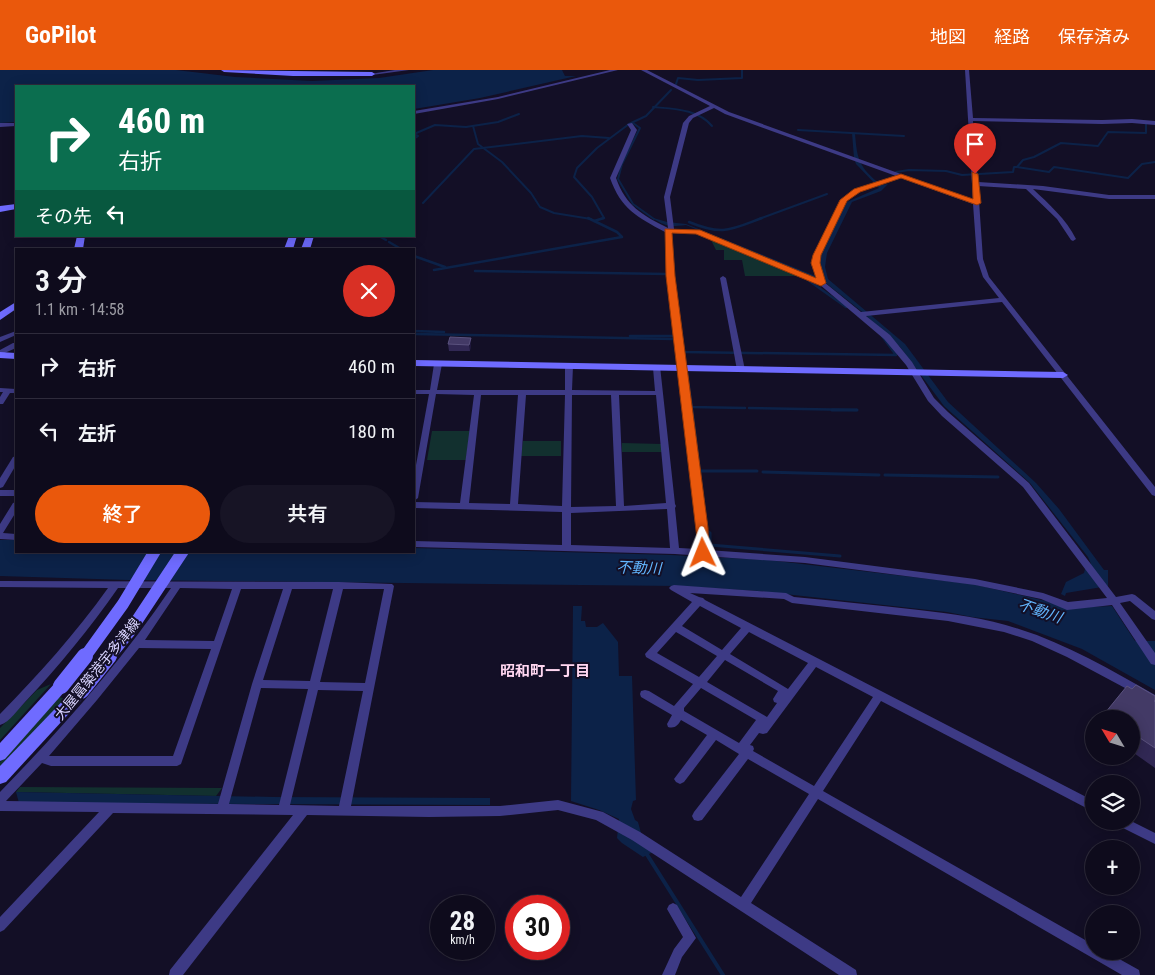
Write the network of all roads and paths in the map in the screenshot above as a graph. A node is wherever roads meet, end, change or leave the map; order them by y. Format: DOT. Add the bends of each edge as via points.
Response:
graph roads {
  1 [pos="224,70"];
  2 [pos="407,70"];
  3 [pos="616,70"];
  4 [pos="637,70"];
  5 [pos="643,70"];
  6 [pos="967,70"];
  7 [pos="368,73"];
  8 [pos="658,78"];
  9 [pos="353,85"];
  10 [pos="364,85"];
  11 [pos="713,106"];
  12 [pos="415,112"];
  13 [pos="971,119"];
  14 [pos="630,124"];
  15 [pos="1155,124"];
  16 [pos="0,125"];
  17 [pos="15,125"];
  18 [pos="901,176"];
  19 [pos="976,184"];
  20 [pos="1028,188"];
  21 [pos="1155,197"];
  22 [pos="977,203"];
  23 [pos="15,207"];
  24 [pos="0,209"];
  25 [pos="670,228"];
  26 [pos="1073,238"];
  27 [pos="723,278"];
  28 [pos="820,280"];
  29 [pos="1004,300"];
  30 [pos="15,305"];
  31 [pos="861,313"];
  32 [pos="0,317"];
  33 [pos="15,333"];
  34 [pos="0,340"];
  35 [pos="15,346"];
  36 [pos="0,354"];
  37 [pos="15,356"];
  38 [pos="415,363"];
  39 [pos="438,364"];
  40 [pos="569,366"];
  41 [pos="657,368"];
  42 [pos="682,368"];
  43 [pos="740,370"];
  44 [pos="920,373"];
  45 [pos="1063,375"];
  46 [pos="8,391"];
  47 [pos="415,392"];
  48 [pos="433,392"];
  49 [pos="478,392"];
  50 [pos="522,392"];
  51 [pos="569,392"];
  52 [pos="615,392"];
  53 [pos="659,393"];
  54 [pos="0,402"];
  55 [pos="15,461"];
  56 [pos="0,485"];
  57 [pos="415,492"];
  58 [pos="0,493"];
  59 [pos="15,493"];
  60 [pos="1155,493"];
  61 [pos="415,505"];
  62 [pos="464,506"];
  63 [pos="672,506"];
  64 [pos="15,507"];
  65 [pos="514,507"];
  66 [pos="566,509"];
  67 [pos="620,509"];
  68 [pos="0,532"];
  69 [pos="0,536"];
  70 [pos="15,536"];
  71 [pos="415,544"];
  72 [pos="566,548"];
  73 [pos="675,551"];
  74 [pos="155,553"];
  75 [pos="182,553"];
  76 [pos="703,553"];
  77 [pos="0,584"];
  78 [pos="115,585"];
  79 [pos="238,585"];
  80 [pos="289,585"];
  81 [pos="339,585"];
  82 [pos="177,586"];
  83 [pos="700,600"];
  84 [pos="1114,601"];
  85 [pos="1155,616"];
  86 [pos="748,626"];
  87 [pos="675,627"];
  88 [pos="138,644"];
  89 [pos="218,645"];
  90 [pos="723,655"];
  91 [pos="815,661"];
  92 [pos="1155,661"];
  93 [pos="700,683"];
  94 [pos="257,684"];
  95 [pos="314,685"];
  96 [pos="369,687"];
  97 [pos="645,694"];
  98 [pos="880,695"];
  99 [pos="1155,700"];
  100 [pos="678,713"];
  101 [pos="763,720"];
  102 [pos="0,721"];
  103 [pos="672,724"];
  104 [pos="714,734"];
  105 [pos="743,751"];
  106 [pos="0,754"];
  107 [pos="40,758"];
  108 [pos="0,777"];
  109 [pos="680,779"];
  110 [pos="815,793"];
  111 [pos="0,800"];
  112 [pos="1085,802"];
  113 [pos="224,803"];
  114 [pos="285,804"];
  115 [pos="346,804"];
  116 [pos="0,806"];
  117 [pos="110,808"];
  118 [pos="304,810"];
  119 [pos="698,816"];
  120 [pos="1138,830"];
  121 [pos="1155,839"];
  122 [pos="742,904"];
  123 [pos="674,909"];
  124 [pos="0,926"];
  125 [pos="174,975"];
  126 [pos="668,975"];
  127 [pos="851,975"];
  128 [pos="1134,975"];
  1 -- 7 [label="street" via="293,74"];
  2 -- 7 [label="street"];
  3 -- 12 [label="street" via="498,98"];
  4 -- 8 [label="street"];
  5 -- 8 [label="street"];
  6 -- 13 [label="street"];
  7 -- 9 [label="street"];
  7 -- 10 [label="street"];
  8 -- 11 [label="street"];
  11 -- 18 [label="street"];
  11 -- 25 [label="street" via="695,114 686,123 667,197"];
  13 -- 15 [label="street"];
  13 -- 19 [label="street"];
  14 -- 25 [label="street" via="634,130 614,171 618,192 630,208 645,219"];
  16 -- 17 [label="street"];
  18 -- 22 [label="street"];
  18 -- 28 [label="street" via="857,190 844,200 817,255 815,263"];
  19 -- 20 [label="street"];
  19 -- 22 [label="street"];
  20 -- 21 [label="street" via="1109,197"];
  20 -- 26 [label="street" via="1057,216"];
  22 -- 29 [label="street" via="980,260 986,277"];
  23 -- 24 [label="street"];
  25 -- 28 [label="street" via="697,232"];
  25 -- 42 [label="street" via="670,276"];
  27 -- 43 [label="street"];
  28 -- 31 [label="street"];
  29 -- 31 [label="street"];
  29 -- 45 [label="street"];
  30 -- 32 [label="street"];
  31 -- 44 [label="street"];
  33 -- 34 [label="street"];
  35 -- 36 [label="street"];
  36 -- 37 [label="street"];
  38 -- 39 [label="street"];
  39 -- 40 [label="street"];
  39 -- 48 [label="street"];
  40 -- 41 [label="street"];
  40 -- 51 [label="street"];
  41 -- 42 [label="street"];
  41 -- 53 [label="street"];
  42 -- 43 [label="street"];
  42 -- 76 [label="street"];
  43 -- 44 [label="street"];
  44 -- 45 [label="street"];
  44 -- 84 [label="street" via="932,399 945,414 1026,485"];
  45 -- 60 [label="street"];
  46 -- 54 [label="street"];
  47 -- 48 [label="street"];
  48 -- 49 [label="street"];
  48 -- 57 [label="street"];
  49 -- 50 [label="street"];
  49 -- 62 [label="street"];
  50 -- 51 [label="street"];
  50 -- 65 [label="street"];
  51 -- 52 [label="street"];
  51 -- 66 [label="street"];
  52 -- 53 [label="street"];
  52 -- 67 [label="street"];
  53 -- 63 [label="street"];
  55 -- 56 [label="street"];
  58 -- 59 [label="street"];
  61 -- 62 [label="street"];
  62 -- 65 [label="street"];
  63 -- 67 [label="street"];
  63 -- 73 [label="street"];
  64 -- 68 [label="street"];
  65 -- 66 [label="street"];
  66 -- 67 [label="street"];
  66 -- 72 [label="street"];
  69 -- 70 [label="street"];
  71 -- 72 [label="street"];
  72 -- 73 [label="street"];
  73 -- 76 [label="street"];
  74 -- 106 [label="street, 大屋冨築港宇多津線, bridge" via="128,598 86,656"];
  75 -- 108 [label="street, 大屋冨築港宇多津線, bridge" via="130,631 81,691"];
  76 -- 84 [label="street" via="805,560 975,582 1043,596 1067,606"];
  77 -- 78 [label="street"];
  78 -- 82 [label="street"];
  78 -- 102 [label="street" via="91,619"];
  79 -- 80 [label="street"];
  79 -- 82 [label="street"];
  79 -- 89 [label="street"];
  80 -- 81 [label="street"];
  80 -- 94 [label="street"];
  81 -- 95 [label="street"];
  81 -- 96 [label="street" via="389,586"];
  82 -- 88 [label="street"];
  83 -- 86 [label="street"];
  83 -- 87 [label="street"];
  83 -- 99 [label="street" via="674,588 786,596 792,600 990,625 1041,641"];
  84 -- 85 [label="street" via="1132,597"];
  84 -- 92 [label="street"];
  86 -- 90 [label="street"];
  86 -- 91 [label="street"];
  87 -- 90 [label="street"];
  87 -- 93 [label="street" via="650,654"];
  88 -- 89 [label="street"];
  88 -- 107 [label="street"];
  89 -- 107 [label="street" via="177,761 51,761"];
  90 -- 93 [label="street"];
  90 -- 101 [label="street" via="784,690"];
  91 -- 98 [label="street"];
  91 -- 105 [label="street"];
  93 -- 100 [label="street" via="679,707"];
  93 -- 101 [label="street"];
  94 -- 95 [label="street"];
  94 -- 113 [label="street"];
  95 -- 96 [label="street"];
  95 -- 114 [label="street"];
  96 -- 115 [label="street"];
  97 -- 100 [label="street"];
  98 -- 110 [label="street"];
  98 -- 112 [label="street"];
  100 -- 103 [label="street"];
  100 -- 104 [label="street"];
  101 -- 105 [label="street"];
  104 -- 105 [label="street"];
  104 -- 109 [label="street"];
  105 -- 110 [label="street"];
  105 -- 119 [label="street"];
  107 -- 111 [label="street"];
  110 -- 122 [label="street"];
  110 -- 128 [label="street"];
  113 -- 114 [label="street"];
  113 -- 117 [label="street"];
  114 -- 118 [label="street"];
  115 -- 118 [label="street"];
  115 -- 122 [label="street" via="500,811 558,805 574,808 617,824"];
  116 -- 117 [label="street"];
  117 -- 124 [label="street"];
  118 -- 125 [label="street"];
  120 -- 121 [label="street"];
  122 -- 127 [label="street"];
  123 -- 126 [label="street" via="690,938 678,953"];
}
